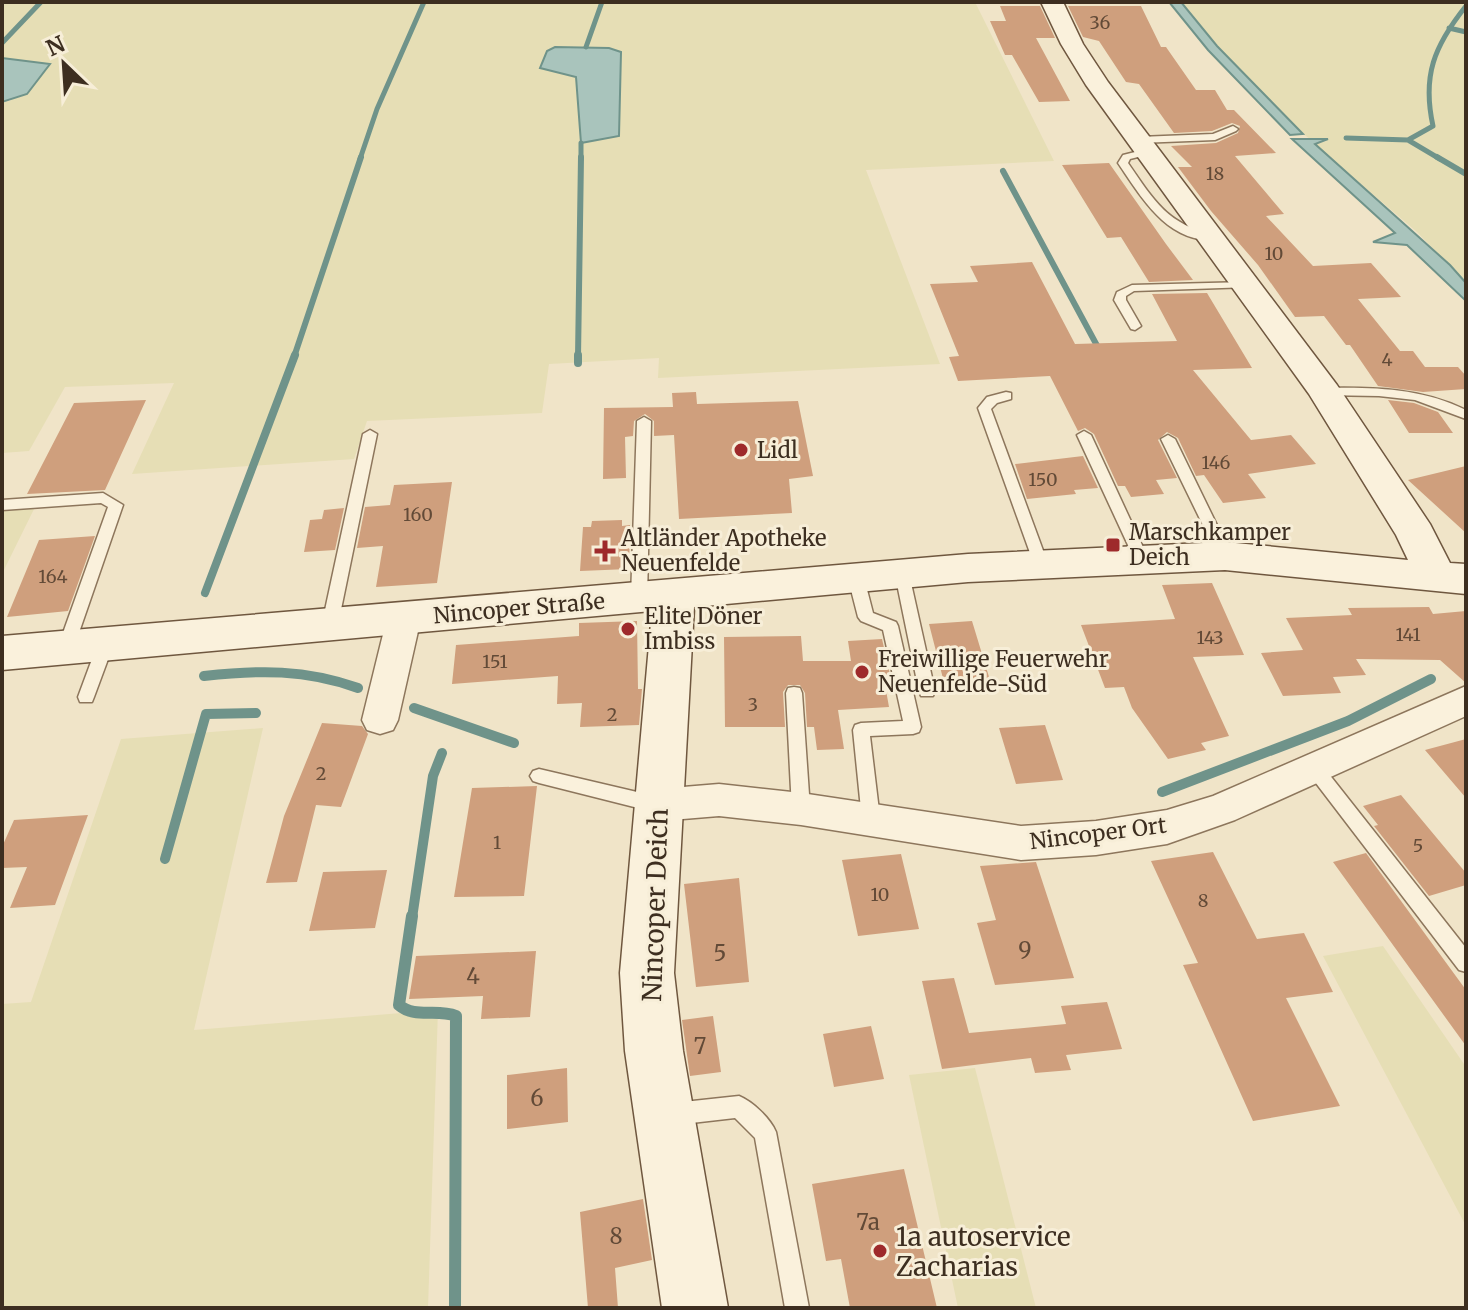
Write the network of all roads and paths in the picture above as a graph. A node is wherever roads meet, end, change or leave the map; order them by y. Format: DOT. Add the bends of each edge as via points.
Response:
graph roads {
  1 [pos="1052,2"];
  2 [pos="1233,129"];
  3 [pos="1143,146"];
  4 [pos="1247,285"];
  5 [pos="1135,326"];
  6 [pos="1325,392"];
  7 [pos="1006,396"];
  8 [pos="1466,415"];
  9 [pos="644,421"];
  10 [pos="370,434"];
  11 [pos="1084,435"];
  12 [pos="1168,439"];
  13 [pos="2,505"];
  14 [pos="1225,556"];
  15 [pos="1141,558"];
  16 [pos="1041,564"];
  17 [pos="902,574"];
  18 [pos="856,578"];
  19 [pos="1451,578"];
  20 [pos="657,597"];
  21 [pos="404,618"];
  22 [pos="330,624"];
  23 [pos="86,645"];
  24 [pos="2,653"];
  25 [pos="927,691"];
  26 [pos="794,693"];
  27 [pos="86,697"];
  28 [pos="1466,700"];
  29 [pos="380,720"];
  30 [pos="1315,769"];
  31 [pos="539,776"];
  32 [pos="659,805"];
  33 [pos="801,809"];
  34 [pos="871,819"];
  35 [pos="1466,963"];
  36 [pos="664,1115"];
  37 [pos="695,1308"];
  38 [pos="797,1308"];
  1 -- 3 [label="main road" via="1072,44"];
  2 -- 3 [label="lane" via="1215,137"];
  3 -- 4 [label="main road"];
  4 -- 5 [label="lane" via="1132,288 1120,300"];
  4 -- 6 [label="main road"];
  6 -- 8 [label="lane" via="1371,390"];
  6 -- 19 [label="main road" via="1416,534"];
  7 -- 16 [label="lane" via="984,408"];
  9 -- 20 [label="lane"];
  10 -- 22 [label="lane"];
  11 -- 15 [label="lane"];
  12 -- 14 [label="lane"];
  13 -- 23 [label="lane" via="103,498 116,505"];
  14 -- 15 [label="main road, Nincoper Straße"];
  14 -- 19 [label="main road, Nincoper Straße"];
  15 -- 16 [label="main road, Nincoper Straße"];
  16 -- 17 [label="main road, Nincoper Straße"];
  17 -- 18 [label="main road, Nincoper Straße"];
  17 -- 25 [label="lane"];
  18 -- 20 [label="main road, Nincoper Straße"];
  18 -- 34 [label="lane" via="866,617 890,626 913,727 861,730"];
  20 -- 21 [label="main road, Nincoper Straße"];
  20 -- 32 [label="main road, Nincoper Deich"];
  21 -- 22 [label="main road, Nincoper Straße"];
  21 -- 29 [label="street"];
  22 -- 23 [label="main road, Nincoper Straße"];
  23 -- 24 [label="main road, Nincoper Straße"];
  23 -- 27 [label="lane"];
  26 -- 33 [label="lane"];
  28 -- 30 [label="street, Nincoper Ort"];
  30 -- 34 [label="street, Nincoper Ort" via="1167,827 1096,838 1021,843"];
  30 -- 35 [label="lane"];
  31 -- 32 [label="lane"];
  32 -- 33 [label="street, Nincoper Ort" via="719,800"];
  32 -- 36 [label="main road, Nincoper Deich" via="647,973"];
  33 -- 34 [label="street, Nincoper Ort"];
  36 -- 37 [label="main road, Nincoper Deich"];
  36 -- 38 [label="lane" via="739,1107 765,1132"];
}
